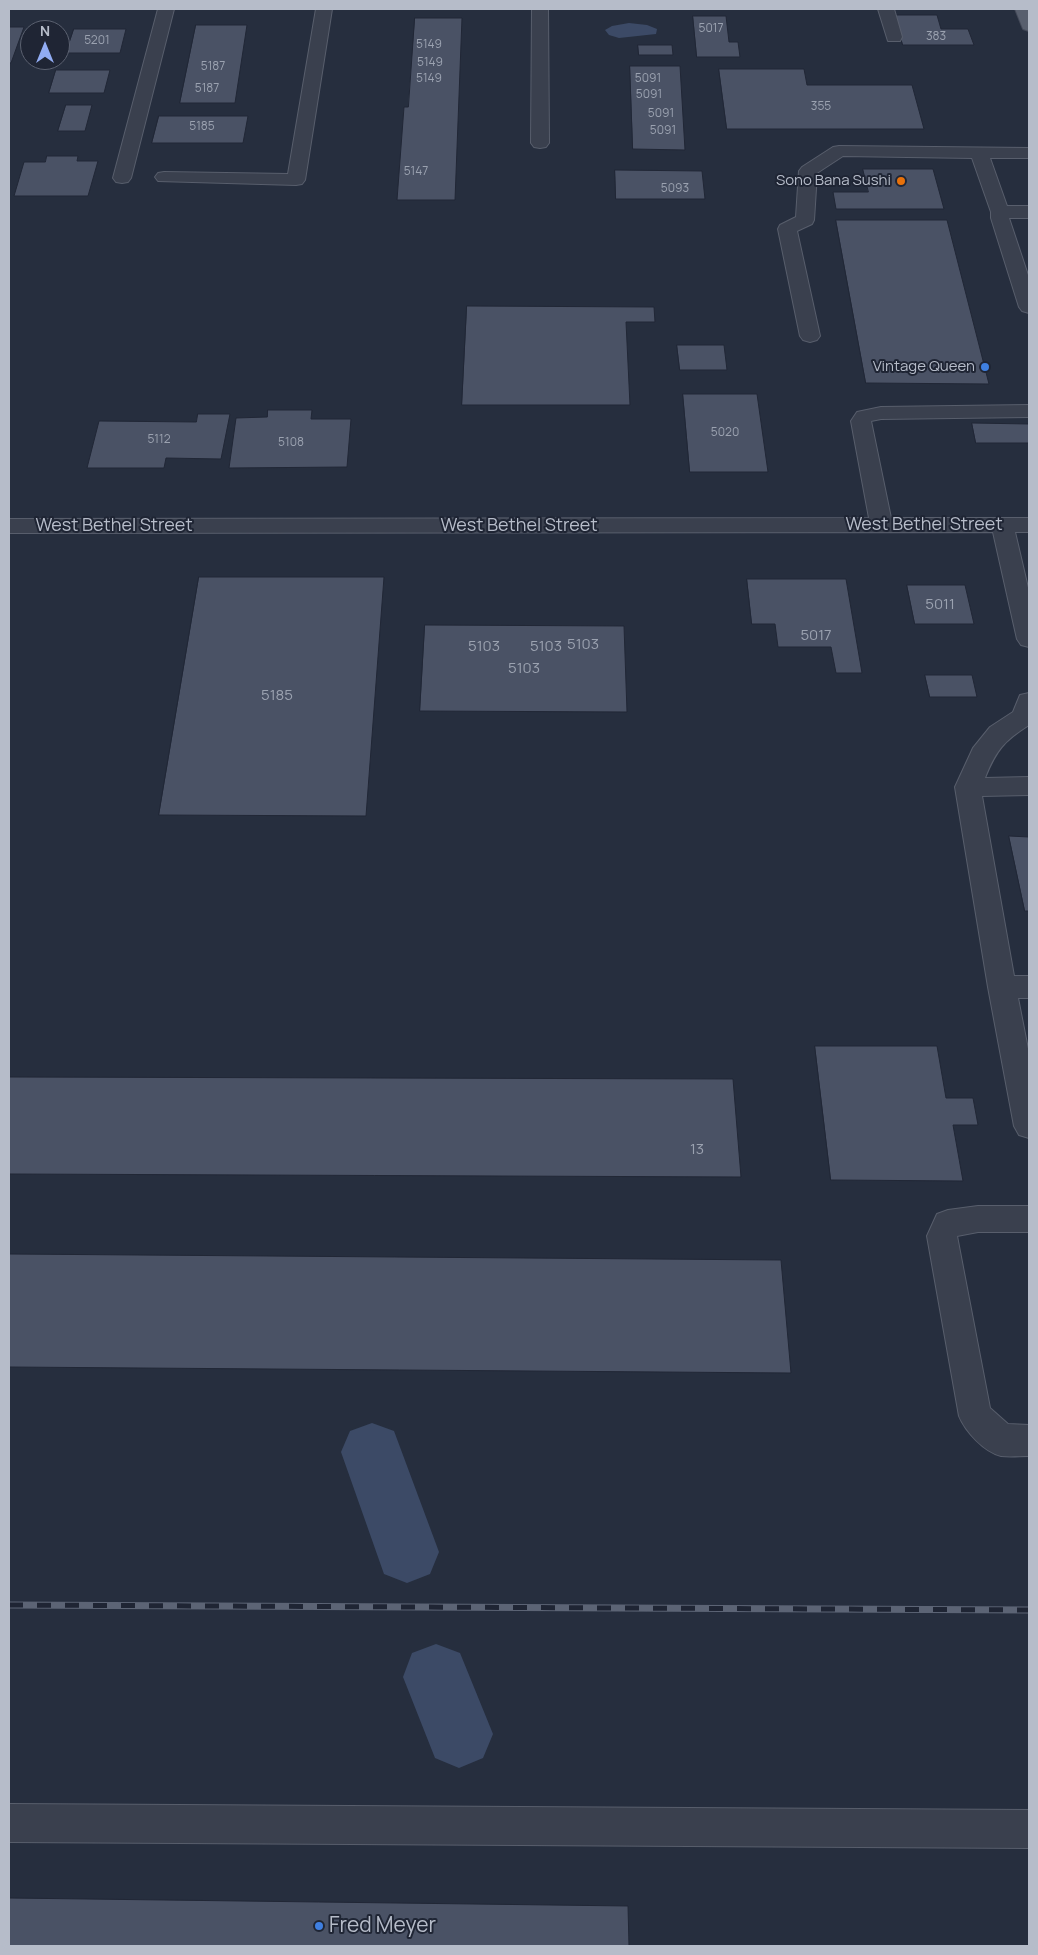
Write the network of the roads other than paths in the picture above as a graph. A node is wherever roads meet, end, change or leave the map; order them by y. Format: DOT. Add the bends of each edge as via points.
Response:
graph roads {
  1 [pos="166,9"];
  2 [pos="324,9"];
  3 [pos="540,9"];
  4 [pos="886,9"];
  5 [pos="1023,9"];
  6 [pos="1029,26"];
  7 [pos="894,37"];
  8 [pos="540,143"];
  9 [pos="979,153"];
  10 [pos="1029,153"];
  11 [pos="164,177"];
  12 [pos="122,178"];
  13 [pos="1000,212"];
  14 [pos="1029,212"];
  15 [pos="1029,307"];
  16 [pos="810,336"];
  17 [pos="1029,411"];
  18 [pos="881,525"];
  19 [pos="1002,525"];
  20 [pos="1029,525"];
  21 [pos="9,526"];
  22 [pos="1029,639"];
  23 [pos="1029,701"];
  24 [pos="968,786"];
  25 [pos="1029,786"];
  26 [pos="1016,987"];
  27 [pos="1029,1126"];
  28 [pos="1029,1219"];
  29 [pos="1029,1440"];
  30 [pos="9,1823"];
  31 [pos="1029,1829"];
  1 -- 12 [label="street"];
  2 -- 11 [label="street" via="296,180"];
  3 -- 8 [label="street"];
  4 -- 7 [label="street"];
  5 -- 6 [label="main road"];
  9 -- 10 [label="street"];
  9 -- 13 [label="street"];
  9 -- 16 [label="street" via="838,151 808,170 805,220 787,229"];
  13 -- 14 [label="street"];
  13 -- 15 [label="street"];
  17 -- 18 [label="street" via="880,413 864,416 861,421"];
  18 -- 19 [label="street, West Bethel Street"];
  18 -- 21 [label="street, West Bethel Street"];
  19 -- 20 [label="street, West Bethel Street"];
  19 -- 22 [label="street"];
  23 -- 24 [label="street" via="1023,717 999,733 982,754"];
  24 -- 25 [label="street"];
  24 -- 26 [label="street"];
  26 -- 27 [label="street"];
  28 -- 29 [label="street" via="978,1219 948,1223 942,1236 975,1416 1001,1440"];
  30 -- 31 [label="street"];
}
